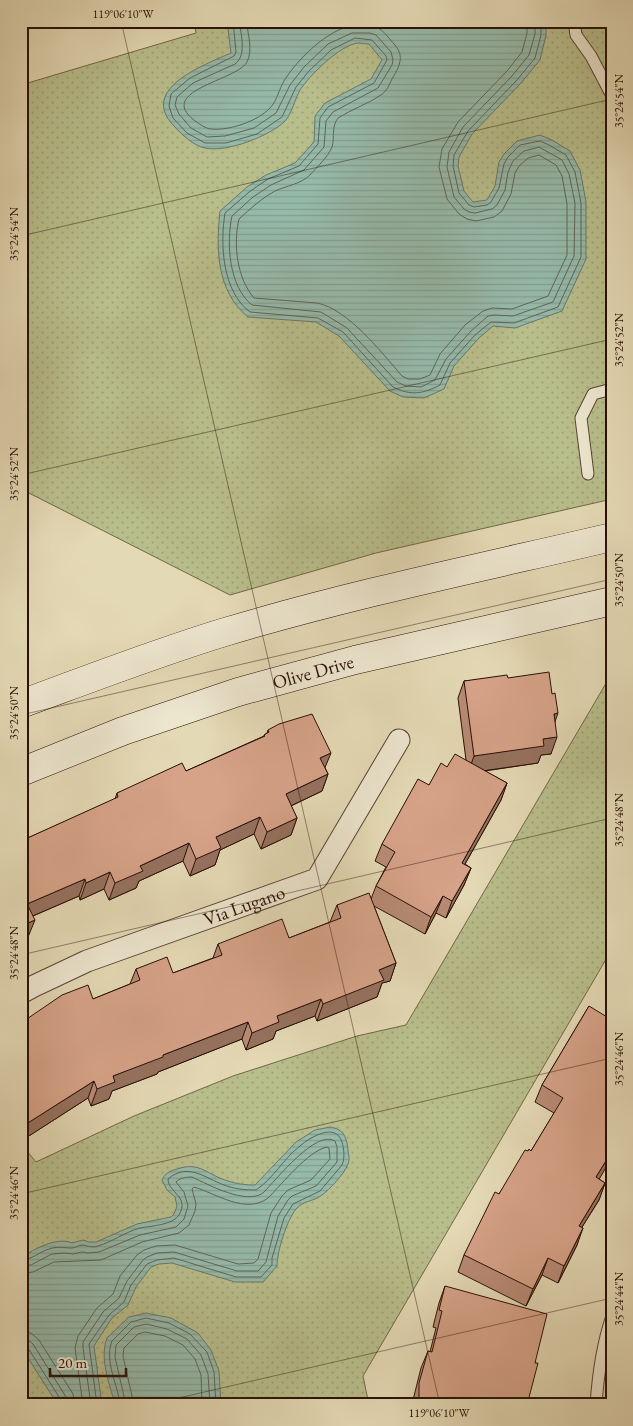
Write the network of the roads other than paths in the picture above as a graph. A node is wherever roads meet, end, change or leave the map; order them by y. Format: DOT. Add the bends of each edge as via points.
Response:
graph roads {
  1 [pos="574,21"];
  2 [pos="612,96"];
  3 [pos="612,388"];
  4 [pos="588,474"];
  5 [pos="612,537"];
  6 [pos="612,600"];
  7 [pos="21,704"];
  8 [pos="398,740"];
  9 [pos="21,772"];
  10 [pos="21,993"];
  11 [pos="612,1316"];
  12 [pos="596,1405"];
  1 -- 2 [label="lane" via="576,36 591,56"];
  3 -- 4 [label="lane" via="593,394 581,418"];
  5 -- 7 [label="main road" via="341,600 224,632"];
  6 -- 9 [label="main road, Olive Drive" via="355,660 238,692 124,731"];
  8 -- 10 [label="street, Via Lugano" via="317,879 88,961"];
  11 -- 12 [label="lane" via="598,1373"];
}
